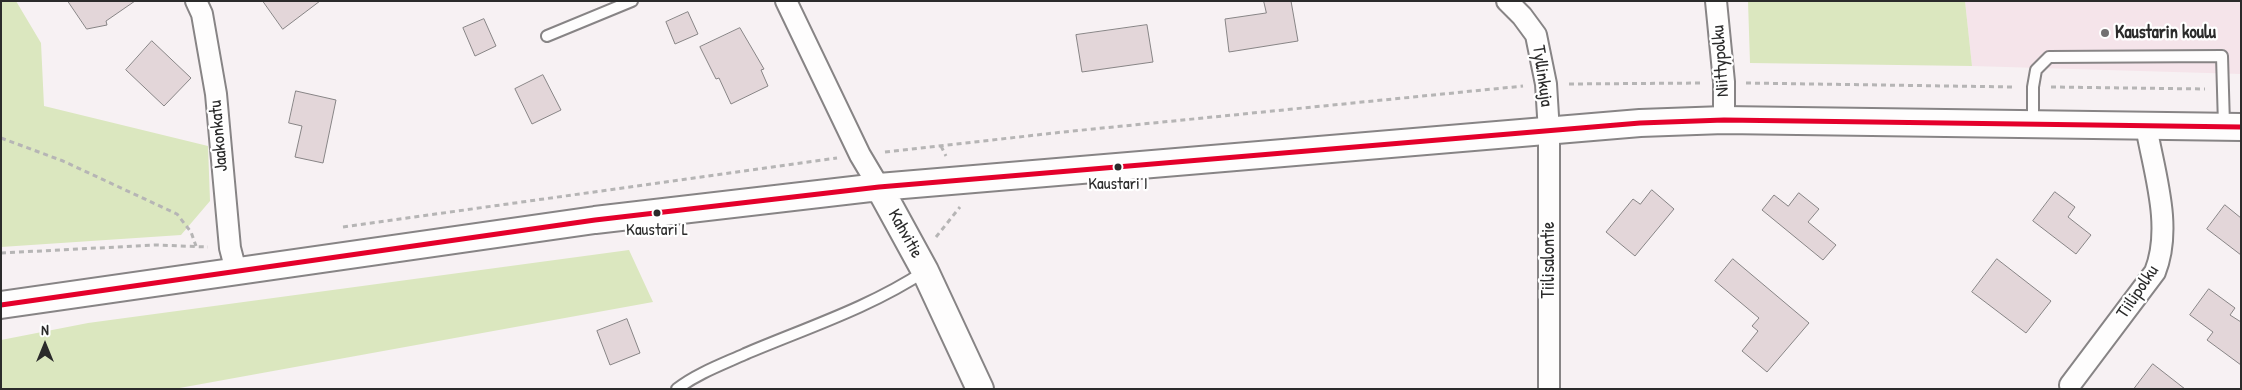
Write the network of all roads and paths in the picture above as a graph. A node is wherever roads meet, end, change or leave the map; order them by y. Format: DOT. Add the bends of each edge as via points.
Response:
graph roads {
  1 [pos="196,1"];
  2 [pos="632,1"];
  3 [pos="786,1"];
  4 [pos="1506,1"];
  5 [pos="1716,1"];
  6 [pos="547,36"];
  7 [pos="1724,120"];
  8 [pos="2033,125"];
  9 [pos="2146,126"];
  10 [pos="2232,127"];
  11 [pos="1548,132"];
  12 [pos="1,138"];
  13 [pos="941,146"];
  14 [pos="959,180"];
  15 [pos="879,187"];
  16 [pos="932,242"];
  17 [pos="196,246"];
  18 [pos="236,271"];
  19 [pos="926,271"];
  20 [pos="1,305"];
  21 [pos="2070,385"];
  22 [pos="677,389"];
  23 [pos="980,389"];
  24 [pos="1549,389"];
  1 -- 18 [label="street, Jaakonkatu" via="202,14 216,94 229,239"];
  2 -- 6 [label="lane"];
  3 -- 15 [label="street, Kahvitie" via="860,155"];
  4 -- 11 [label="street, Tyllinkuja" via="1536,35 1546,84"];
  5 -- 7 [label="street, Niittypolku" via="1724,82"];
  7 -- 8 [label="street"];
  7 -- 11 [label="street" via="1640,123"];
  8 -- 9 [label="street"];
  8 -- 10 [label="lane" via="2036,70 2050,58 2222,56"];
  9 -- 10 [label="street"];
  9 -- 21 [label="street, Tiilipolku" via="2161,214 2162,255 2155,272"];
  11 -- 14 [label="street"];
  11 -- 24 [label="street, Tiilisalontie"];
  12 -- 17 [label="path" via="62,161 177,214 191,232"];
  13 -- 14 [label="path"];
  14 -- 15 [label="street"];
  14 -- 16 [label="path" via="960,208"];
  15 -- 18 [label="street" via="595,220"];
  15 -- 19 [label="street, Kahvitie"];
  18 -- 20 [label="street"];
  19 -- 22 [label="lane" via="882,296 726,362"];
  19 -- 23 [label="street, Kahvitie"];
}
